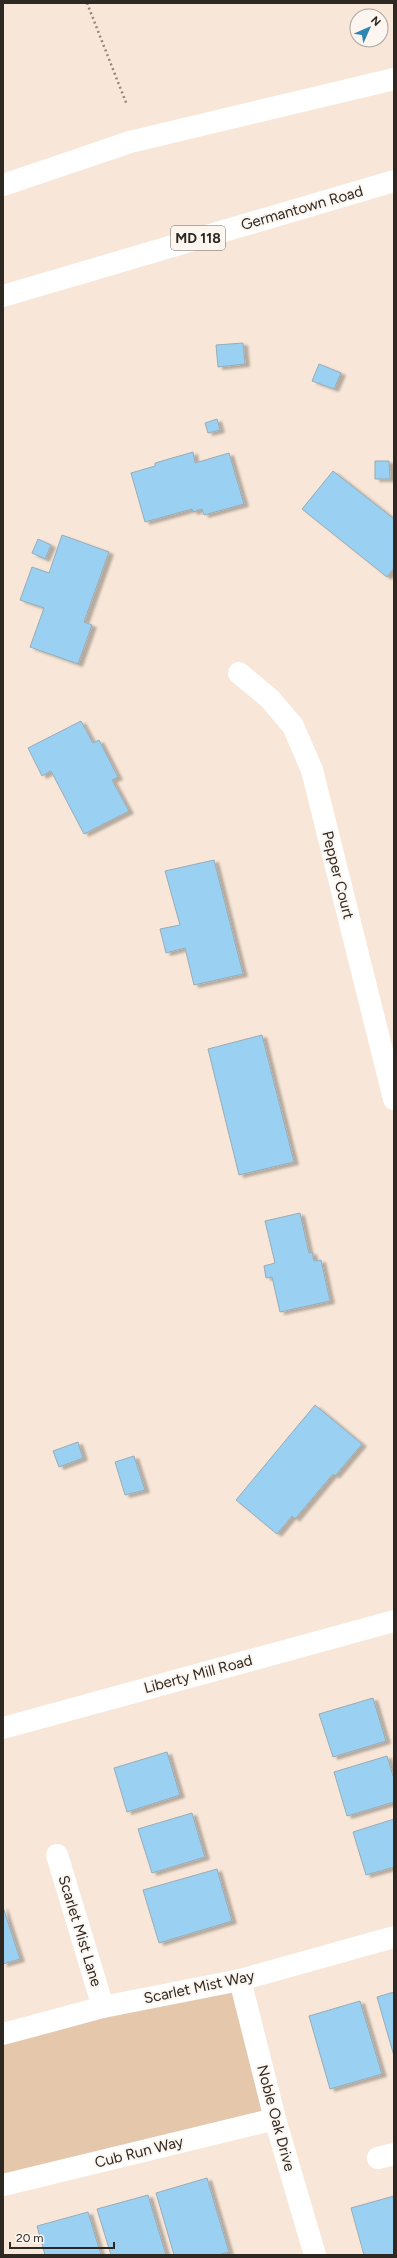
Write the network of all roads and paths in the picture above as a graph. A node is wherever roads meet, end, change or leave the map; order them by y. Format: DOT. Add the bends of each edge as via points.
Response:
graph roads {
  1 [pos="86,3"];
  2 [pos="394,79"];
  3 [pos="127,105"];
  4 [pos="394,181"];
  5 [pos="3,185"];
  6 [pos="3,296"];
  7 [pos="239,673"];
  8 [pos="394,1099"];
  9 [pos="394,1621"];
  10 [pos="3,1728"];
  11 [pos="57,1855"];
  12 [pos="394,1938"];
  13 [pos="240,1980"];
  14 [pos="103,2007"];
  15 [pos="3,2034"];
  16 [pos="275,2119"];
  17 [pos="3,2185"];
  18 [pos="315,2255"];
  1 -- 3 [label="path"];
  2 -- 5 [label="street" via="130,142"];
  4 -- 6 [label="street, Germantown Road / MD 118"];
  7 -- 8 [label="street, Pepper Court" via="270,699 293,726 312,770"];
  9 -- 10 [label="street, Liberty Mill Road"];
  11 -- 14 [label="street, Scarlet Mist Lane"];
  12 -- 13 [label="street, Scarlet Mist Way"];
  13 -- 14 [label="street, Scarlet Mist Way"];
  13 -- 16 [label="street, Noble Oak Drive"];
  14 -- 15 [label="street, Scarlet Mist Way"];
  16 -- 17 [label="street, Cub Run Way"];
  16 -- 18 [label="street, Noble Oak Drive"];
}
